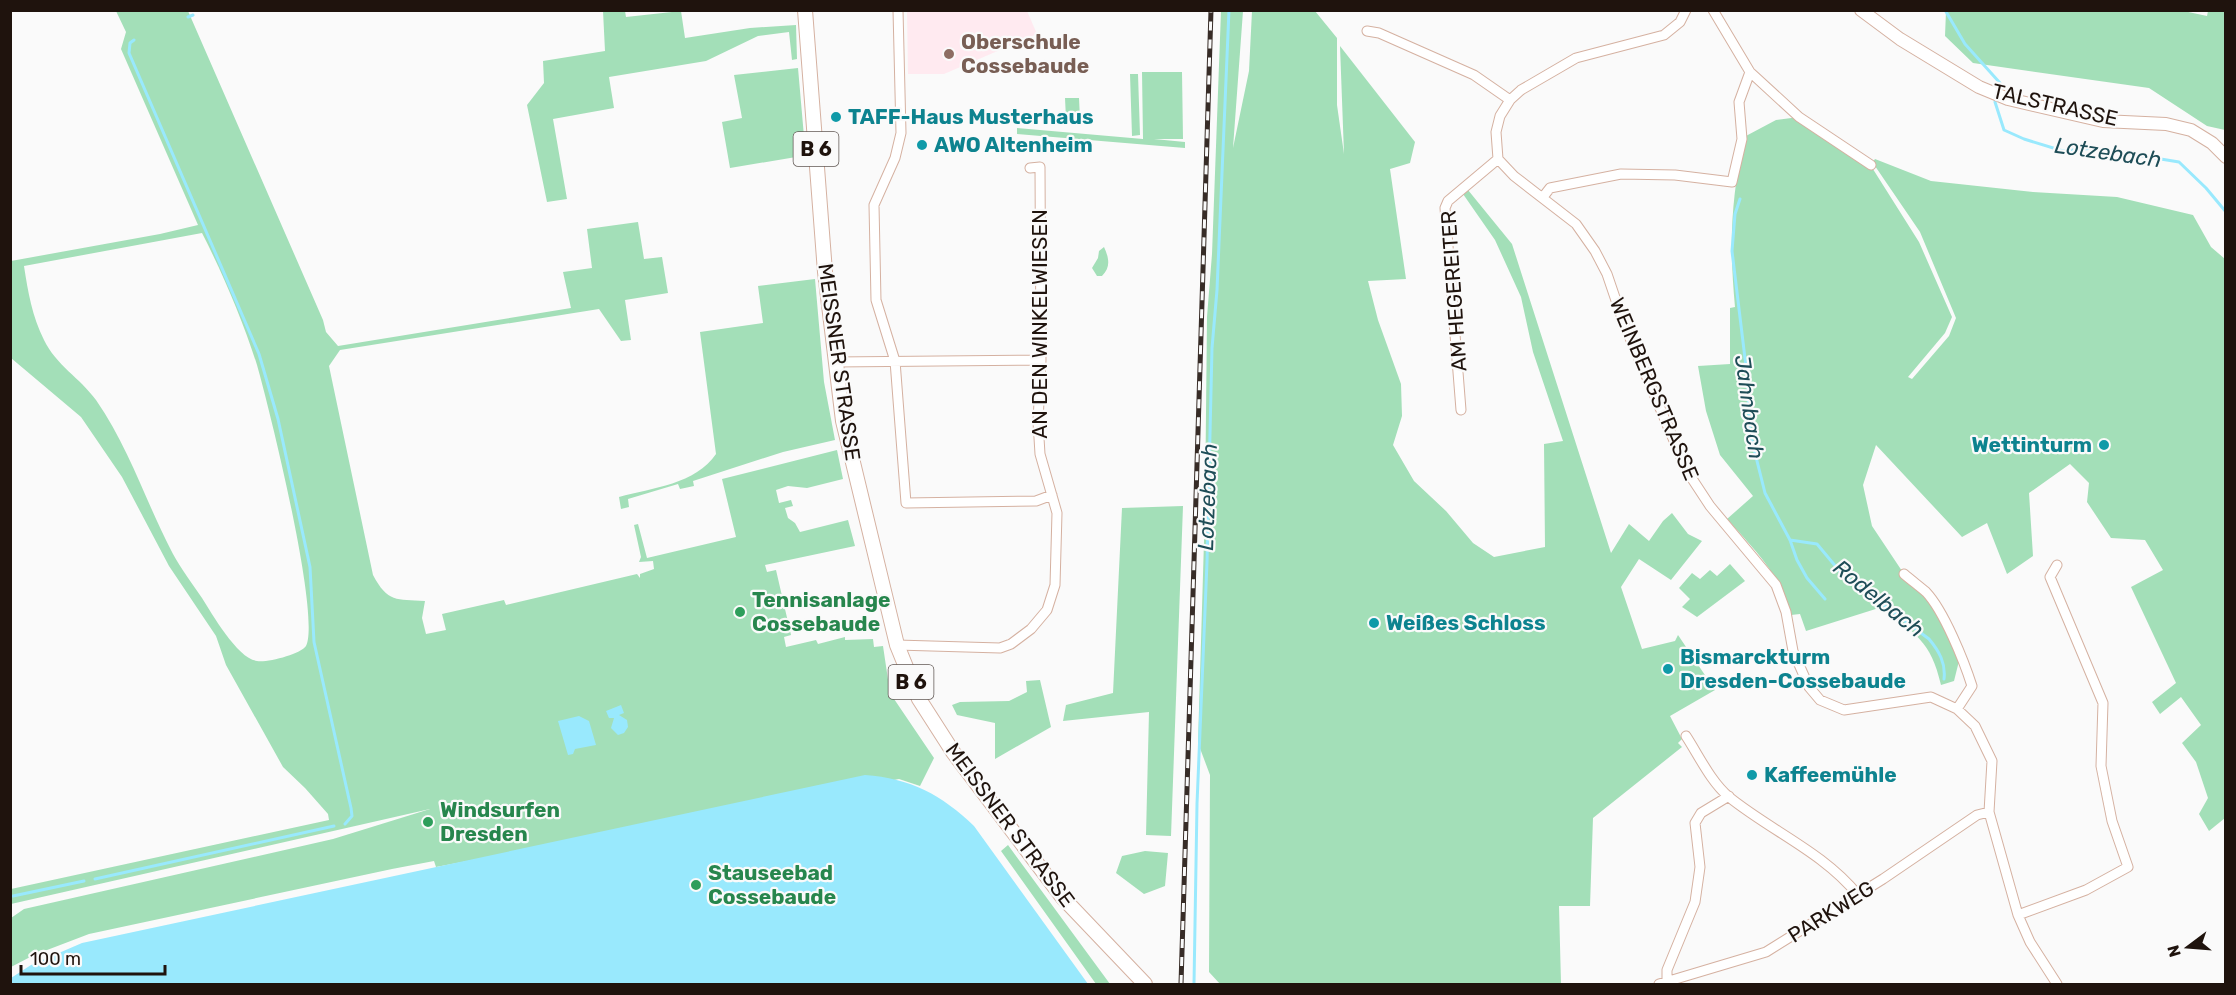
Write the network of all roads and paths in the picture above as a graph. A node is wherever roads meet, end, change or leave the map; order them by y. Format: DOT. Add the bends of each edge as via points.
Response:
graph roads {
  1 [pos="805,10"];
  2 [pos="898,10"];
  3 [pos="1686,10"];
  4 [pos="1713,10"];
  5 [pos="1861,10"];
  6 [pos="1367,31"];
  7 [pos="1750,72"];
  8 [pos="1510,100"];
  9 [pos="2226,158"];
  10 [pos="1498,159"];
  11 [pos="1871,165"];
  12 [pos="1030,168"];
  13 [pos="1543,197"];
  14 [pos="1041,360"];
  15 [pos="896,361"];
  16 [pos="835,362"];
  17 [pos="1461,410"];
  18 [pos="1052,495"];
  19 [pos="2057,565"];
  20 [pos="1904,574"];
  21 [pos="897,645"];
  22 [pos="1957,709"];
  23 [pos="1686,736"];
  24 [pos="1729,796"];
  25 [pos="1989,812"];
  26 [pos="1858,895"];
  27 [pos="2018,915"];
  28 [pos="1663,983"];
  29 [pos="1145,984"];
  30 [pos="2057,984"];
  1 -- 16 [label="main road, MEISSNER STRASSE / B 6"];
  2 -- 15 [label="street" via="901,133 895,158 874,205 876,300"];
  3 -- 8 [label="street" via="1680,22 1664,35 1576,58"];
  4 -- 7 [label="street"];
  5 -- 9 [label="street, TALSTRASSE" via="1979,87 2008,99 2103,121 2166,124 2192,130"];
  6 -- 8 [label="street" via="1474,75"];
  7 -- 11 [label="street" via="1799,117"];
  7 -- 13 [label="street" via="1739,102 1742,140 1732,182 1621,174 1550,188"];
  8 -- 10 [label="street" via="1496,132"];
  10 -- 13 [label="street, WEINBERGSTRASSE"];
  10 -- 17 [label="street, AM HEGEREITER" via="1448,201 1445,208"];
  12 -- 14 [label="street, AN DEN WINKELWIESEN" via="1040,167"];
  13 -- 22 [label="street, WEINBERGSTRASSE" via="1576,224 1602,262 1623,324 1687,471 1710,506 1776,585 1793,651 1809,687 1820,700 1844,710 1923,696"];
  14 -- 15 [label="street"];
  14 -- 18 [label="street, AN DEN WINKELWIESEN" via="1040,454"];
  15 -- 16 [label="street"];
  15 -- 18 [label="street" via="906,503 1036,501"];
  16 -- 21 [label="main road, MEISSNER STRASSE / B 6" via="847,443"];
  18 -- 21 [label="street, AN DEN WINKELWIESEN" via="1057,513 1055,585 1047,610 1031,629 1000,648"];
  19 -- 27 [label="street" via="2050,577 2103,703 2101,766 2112,821 2128,867 2086,890"];
  20 -- 22 [label="street" via="1937,607 1961,653 1972,686"];
  21 -- 29 [label="main road, MEISSNER STRASSE / B 6" via="919,699 953,752 1063,898"];
  22 -- 25 [label="street, WEINBERGSTRASSE" via="1975,726 1992,761"];
  23 -- 24 [label="street"];
  24 -- 26 [label="street" via="1808,849"];
  24 -- 28 [label="street" via="1701,813 1695,823 1700,867 1695,902"];
  25 -- 26 [label="street, PARKWEG" via="1977,814"];
  25 -- 27 [label="street, WEINBERGSTRASSE"];
  26 -- 28 [label="street, PARKWEG" via="1766,952"];
  27 -- 30 [label="street, WEINBERGSTRASSE"];
}
